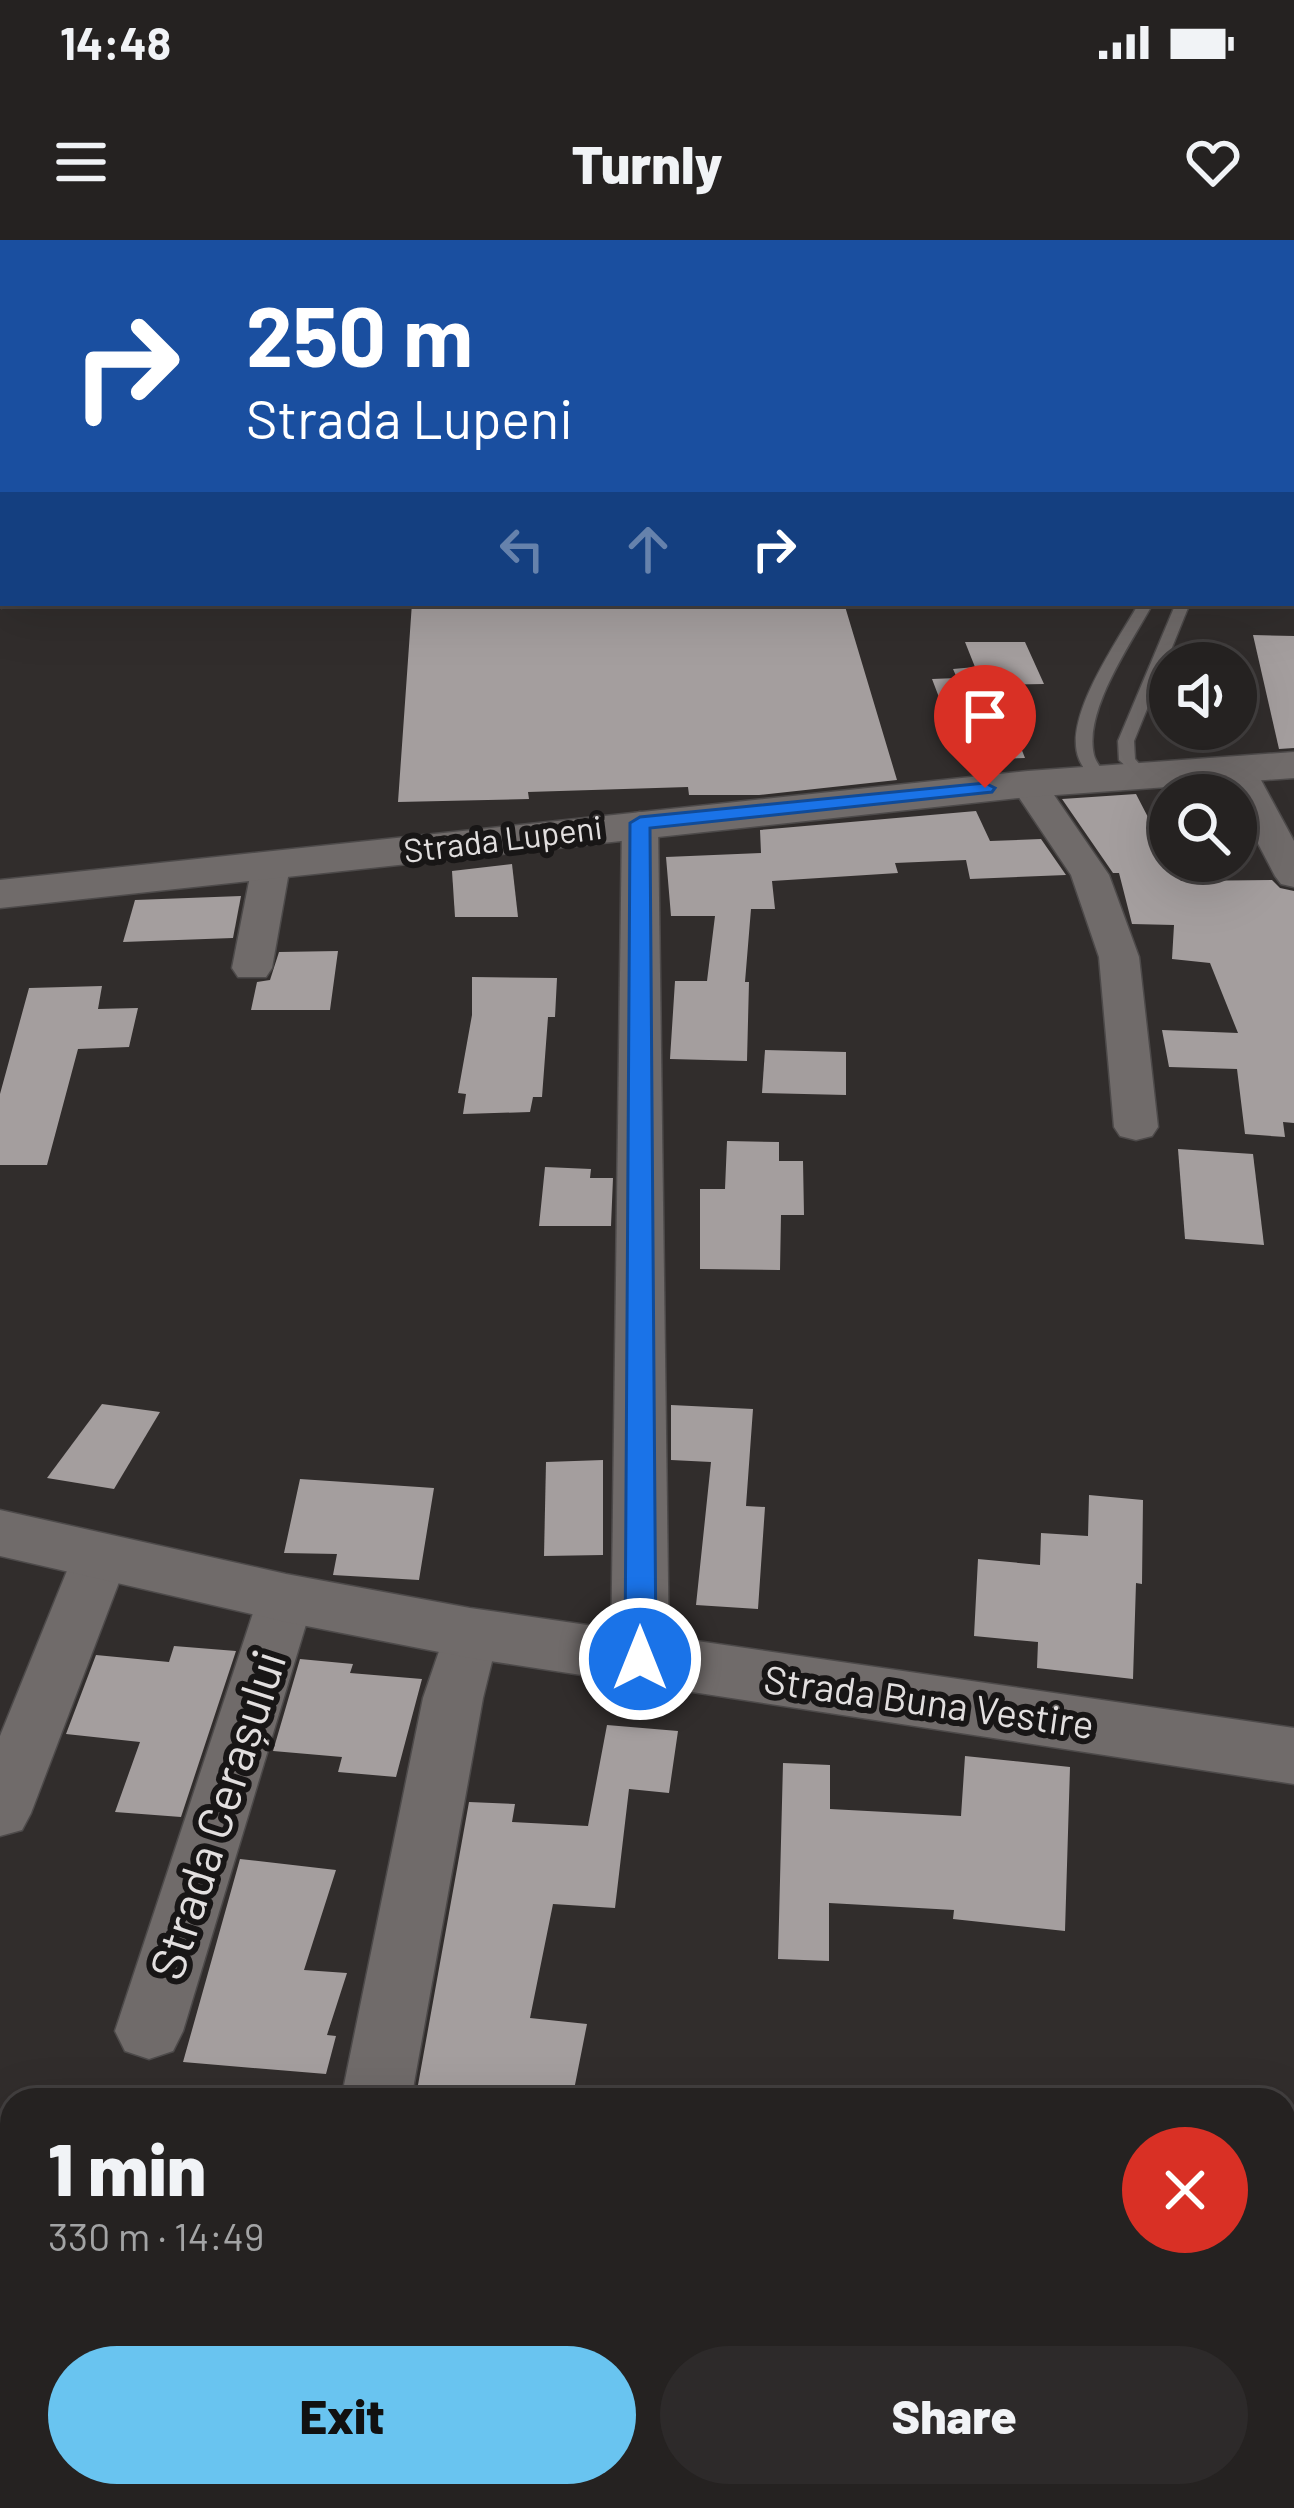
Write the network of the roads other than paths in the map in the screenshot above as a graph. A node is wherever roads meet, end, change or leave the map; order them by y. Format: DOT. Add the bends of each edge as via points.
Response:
graph roads {
  1 [pos="1144,606"];
  2 [pos="1182,606"];
  3 [pos="1294,766"];
  4 [pos="1238,769"];
  5 [pos="1121,777"];
  6 [pos="1028,784"];
  7 [pos="640,823"];
  8 [pos="271,866"];
  9 [pos="1294,876"];
  10 [pos="1,899"];
  11 [pos="252,968"];
  12 [pos="1136,1127"];
  13 [pos="0,1533"];
  14 [pos="101,1556"];
  15 [pos="286,1598"];
  16 [pos="470,1633"];
  17 [pos="640,1659"];
  18 [pos="1294,1756"];
  19 [pos="0,1813"];
  20 [pos="149,2031"];
  21 [pos="378,2088"];
  1 -- 5 [label="lane" via="1090,725 1086,758"];
  2 -- 5 [label="lane" via="1128,731"];
  3 -- 4 [label="street, Strada Lupeni"];
  4 -- 5 [label="street, Strada Lupeni"];
  4 -- 9 [label="street"];
  5 -- 6 [label="street, Strada Lupeni"];
  6 -- 7 [label="street, Strada Lupeni"];
  6 -- 12 [label="street" via="1090,875 1119,958"];
  7 -- 8 [label="street, Strada Lupeni"];
  7 -- 17 [label="street"];
  8 -- 10 [label="street, Strada Lupeni"];
  8 -- 11 [label="street"];
  13 -- 14 [label="street, Strada Buna Vestire"];
  14 -- 15 [label="street, Strada Buna Vestire"];
  14 -- 19 [label="street"];
  15 -- 16 [label="street, Strada Buna Vestire"];
  15 -- 20 [label="street, Strada Cerașului"];
  16 -- 17 [label="street, Strada Buna Vestire"];
  16 -- 21 [label="street"];
  17 -- 18 [label="street, Strada Buna Vestire"];
}
